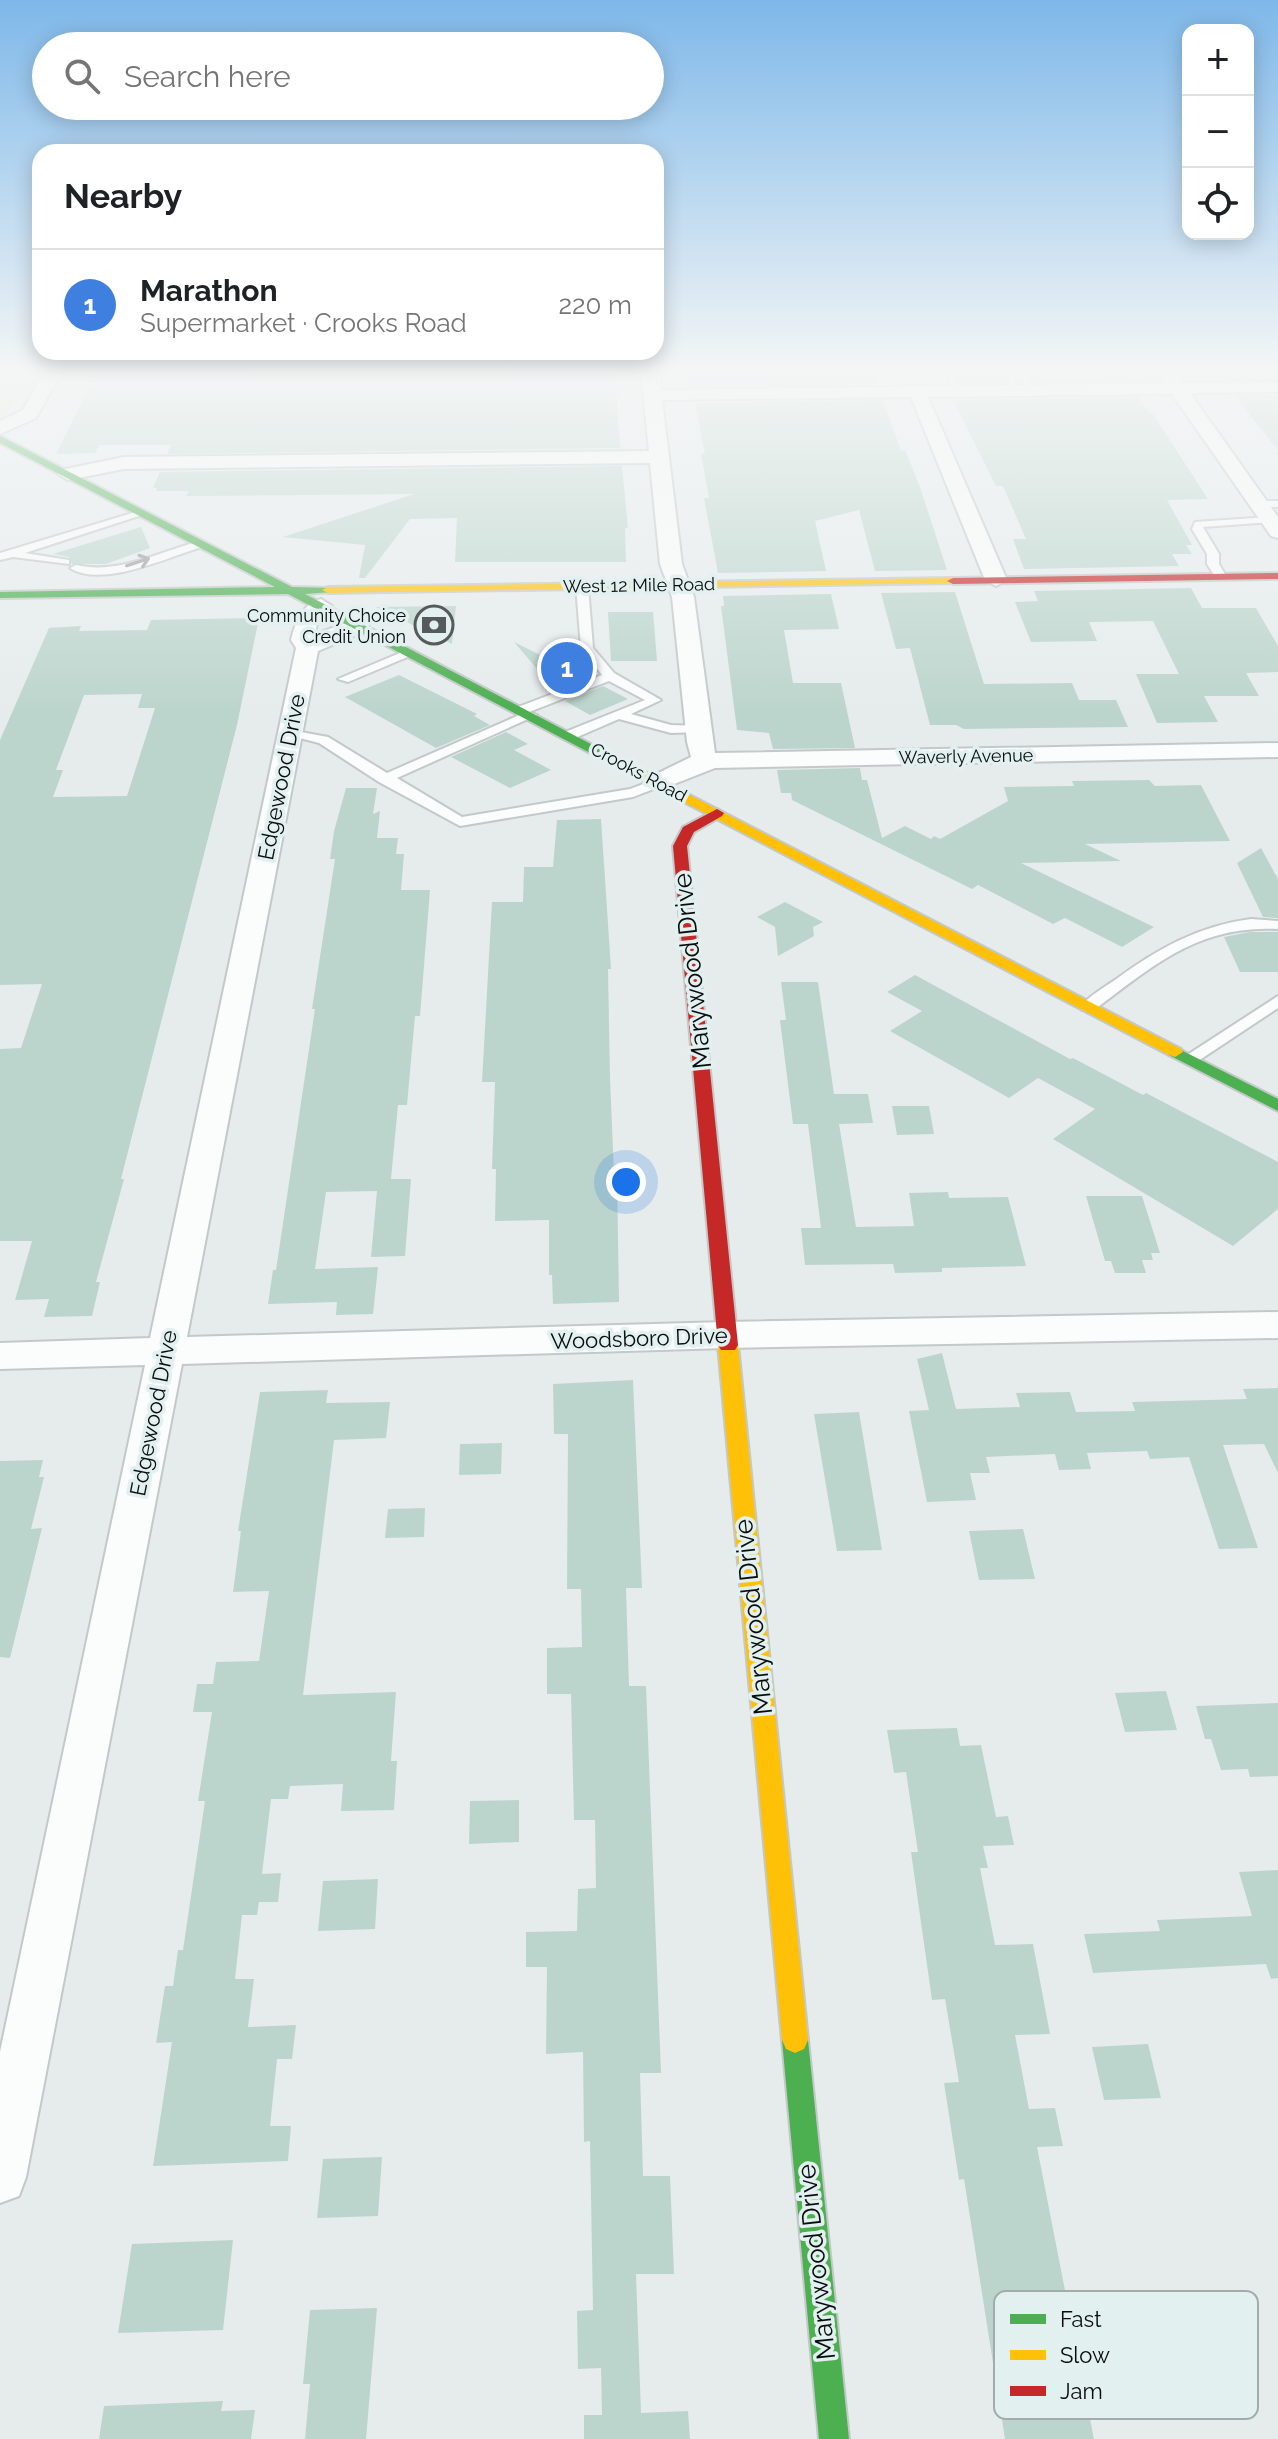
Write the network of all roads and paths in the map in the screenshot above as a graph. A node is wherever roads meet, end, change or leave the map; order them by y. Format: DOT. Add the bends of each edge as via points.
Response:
graph roads {
  1 [pos="89,485"];
  2 [pos="663,485"];
  3 [pos="956,485"];
  4 [pos="1249,485"];
  5 [pos="143,513"];
  6 [pos="1271,515"];
  7 [pos="201,544"];
  8 [pos="5,555"];
  9 [pos="1220,576"];
  10 [pos="1278,576"];
  11 [pos="996,580"];
  12 [pos="677,585"];
  13 [pos="582,586"];
  14 [pos="289,590"];
  15 [pos="2,599"];
  16 [pos="321,606"];
  17 [pos="358,626"];
  18 [pos="307,648"];
  19 [pos="411,653"];
  20 [pos="610,676"];
  21 [pos="344,679"];
  22 [pos="527,713"];
  23 [pos="618,715"];
  24 [pos="698,729"];
  25 [pos="290,734"];
  26 [pos="570,735"];
  27 [pos="1278,750"];
  28 [pos="705,762"];
  29 [pos="384,779"];
  30 [pos="659,782"];
  31 [pos="717,813"];
  32 [pos="1278,925"];
  33 [pos="1278,1001"];
  34 [pos="1088,1007"];
  35 [pos="1189,1059"];
  36 [pos="1278,1106"];
  37 [pos="1278,1325"];
  38 [pos="726,1335"];
  39 [pos="165,1351"];
  40 [pos="0,1356"];
  41 [pos="0,2177"];
  42 [pos="834,2439"];
  1 -- 5 [label="main road, Crooks Road"];
  2 -- 12 [label="street"];
  3 -- 11 [label="street"];
  4 -- 6 [label="street"];
  5 -- 7 [label="main road, Crooks Road"];
  5 -- 8 [label="lane"];
  6 -- 9 [label="lane" via="1199,524"];
  8 -- 7 [label="lane, one-way" via="70,565 86,573 115,570"];
  7 -- 14 [label="main road, Crooks Road"];
  9 -- 10 [label="main road, West 12 Mile Road"];
  9 -- 11 [label="main road, West 12 Mile Road"];
  11 -- 12 [label="main road, West 12 Mile Road"];
  12 -- 13 [label="main road, West 12 Mile Road"];
  12 -- 24 [label="street" via="683,597"];
  13 -- 14 [label="main road, West 12 Mile Road"];
  13 -- 20 [label="lane" via="587,648"];
  14 -- 15 [label="main road, West 12 Mile Road"];
  14 -- 16 [label="main road, Crooks Road"];
  16 -- 17 [label="main road, Crooks Road"];
  16 -- 18 [label="street, Edgewood Drive" via="306,622 302,640"];
  17 -- 18 [label="street"];
  17 -- 19 [label="main road, Crooks Road"];
  18 -- 25 [label="street, Edgewood Drive"];
  19 -- 21 [label="lane"];
  19 -- 22 [label="main road, Crooks Road"];
  20 -- 22 [label="lane"];
  20 -- 23 [label="lane" via="655,700"];
  22 -- 26 [label="main road, Crooks Road"];
  22 -- 29 [label="lane"];
  23 -- 24 [label="lane" via="671,729"];
  23 -- 26 [label="lane"];
  24 -- 28 [label="street"];
  25 -- 29 [label="lane" via="323,740"];
  25 -- 39 [label="street, Edgewood Drive"];
  26 -- 30 [label="main road, Crooks Road"];
  27 -- 28 [label="street, Waverly Avenue"];
  28 -- 30 [label="street, Waverly Avenue"];
  29 -- 30 [label="lane" via="460,822 621,796"];
  30 -- 31 [label="main road, Crooks Road"];
  31 -- 34 [label="main road, Crooks Road"];
  31 -- 38 [label="main road, Marywood Drive" via="688,830 680,846"];
  32 -- 34 [label="lane" via="1215,928 1186,939"];
  33 -- 35 [label="lane"];
  34 -- 35 [label="main road, Crooks Road"];
  35 -- 36 [label="main road, Crooks Road"];
  37 -- 38 [label="street, Woodsboro Drive"];
  38 -- 39 [label="street, Woodsboro Drive"];
  38 -- 42 [label="main road, Marywood Drive"];
  39 -- 40 [label="street, Woodsboro Drive"];
  39 -- 41 [label="street, Edgewood Drive"];
}
